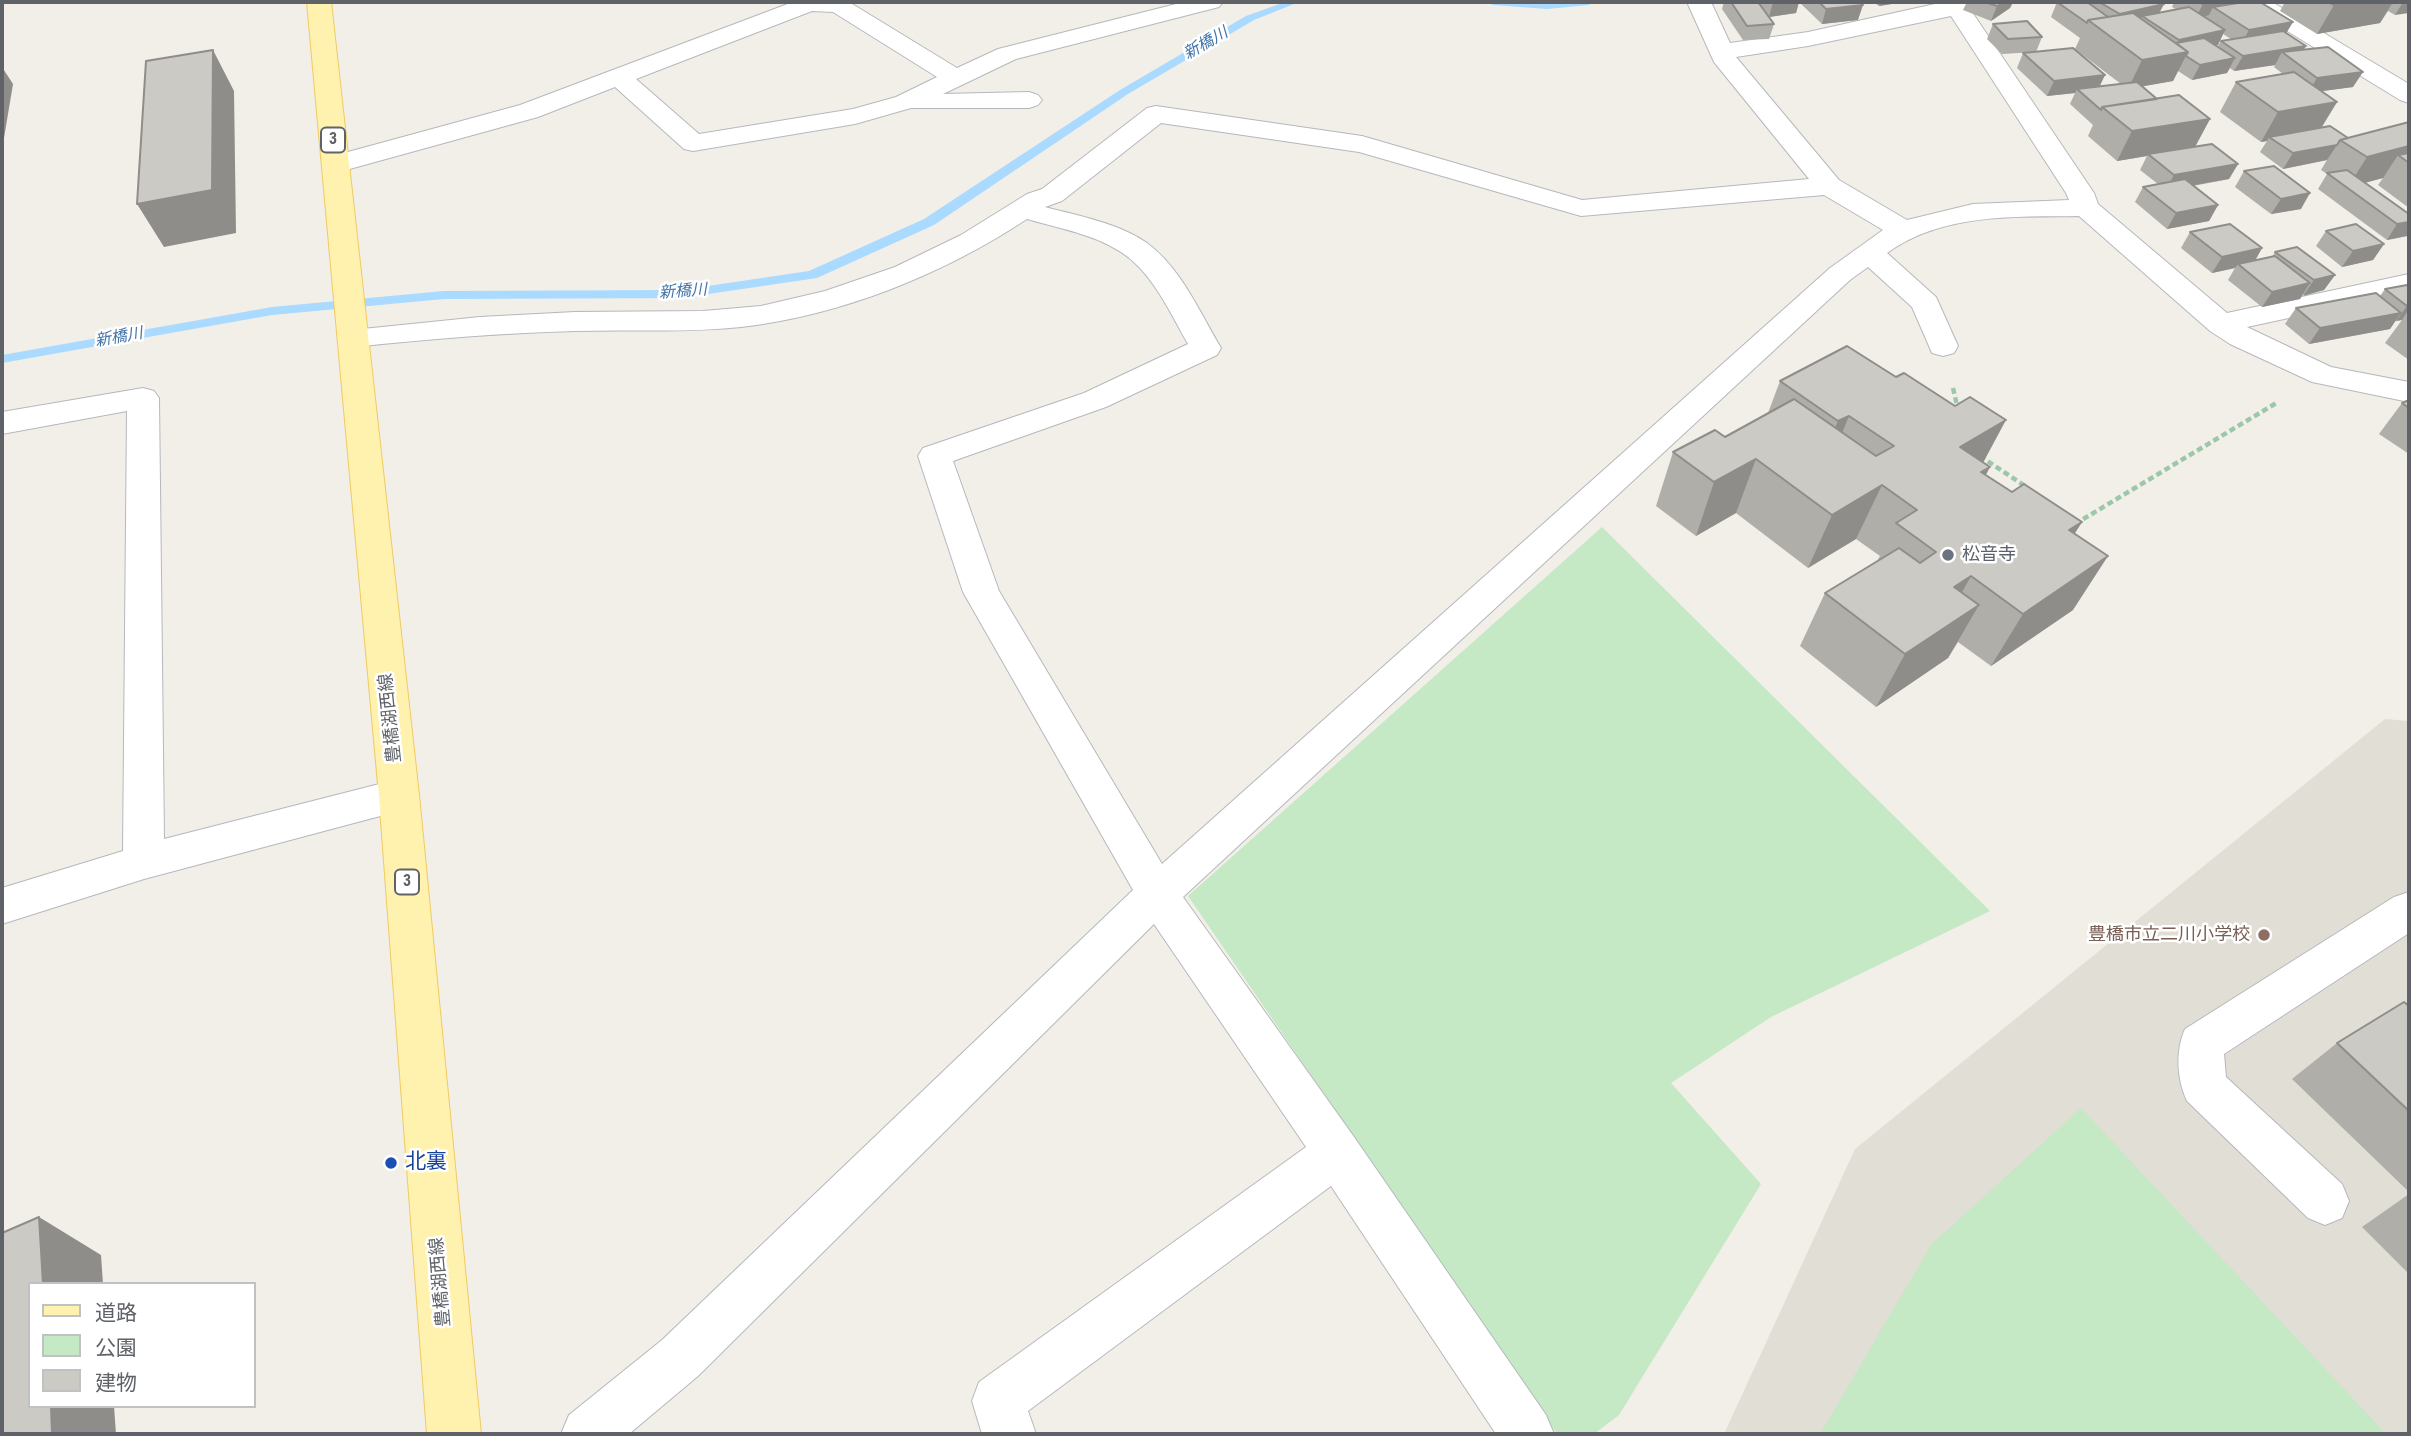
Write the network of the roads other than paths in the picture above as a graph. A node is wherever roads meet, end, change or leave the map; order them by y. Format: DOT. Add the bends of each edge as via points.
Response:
graph roads {
  1 [pos="320,2"];
  2 [pos="1211,2"];
  3 [pos="1699,2"];
  4 [pos="2257,2"];
  5 [pos="1961,4"];
  6 [pos="1722,52"];
  7 [pos="619,76"];
  8 [pos="956,78"];
  9 [pos="2409,94"];
  10 [pos="1029,100"];
  11 [pos="905,102"];
  12 [pos="336,164"];
  13 [pos="1829,186"];
  14 [pos="2086,208"];
  15 [pos="1023,209"];
  16 [pos="1904,230"];
  17 [pos="1870,254"];
  18 [pos="2409,283"];
  19 [pos="2221,324"];
  20 [pos="353,335"];
  21 [pos="1943,346"];
  22 [pos="2409,392"];
  23 [pos="2,423"];
  24 [pos="399,795"];
  25 [pos="144,862"];
  26 [pos="1157,894"];
  27 [pos="2,906"];
  28 [pos="2409,910"];
  29 [pos="1337,1153"];
  30 [pos="2325,1201"];
  31 [pos="454,1434"];
  32 [pos="588,1434"];
  33 [pos="1009,1434"];
  34 [pos="1527,1434"];
  1 -- 12 [label="main road, 豊橋湖西線 / 3"];
  2 -- 8 [label="street" via="1007,54"];
  3 -- 6 [label="street"];
  4 -- 9 [label="street"];
  5 -- 6 [label="street" via="1808,39"];
  5 -- 14 [label="street"];
  6 -- 13 [label="street"];
  7 -- 8 [label="street" via="809,4 838,5"];
  7 -- 11 [label="street" via="693,143 855,116"];
  7 -- 12 [label="street" via="528,111"];
  8 -- 11 [label="street"];
  10 -- 11 [label="street"];
  12 -- 20 [label="main road, 豊橋湖西線 / 3"];
  13 -- 15 [label="street" via="1581,208 1362,144 1156,114 1052,195"];
  13 -- 16 [label="street"];
  14 -- 16 [label="street" via="1990,210 1944,216"];
  14 -- 19 [label="street"];
  15 -- 20 [label="street" via="957,250 905,275 827,301 758,316 458,326"];
  15 -- 26 [label="street" via="1138,249 1153,264 1206,348 1095,400 935,456 981,592"];
  16 -- 17 [label="street"];
  17 -- 21 [label="street" via="1925,303"];
  17 -- 26 [label="street" via="1840,274"];
  18 -- 19 [label="street"];
  19 -- 22 [label="street" via="2323,375"];
  20 -- 24 [label="main road, 豊橋湖西線 / 3"];
  23 -- 25 [label="street" via="144,398"];
  24 -- 25 [label="street"];
  24 -- 31 [label="main road, 豊橋湖西線 / 3"];
  25 -- 27 [label="street"];
  26 -- 29 [label="street"];
  26 -- 32 [label="street" via="680,1358"];
  28 -- 30 [label="street" via="2201,1044 2203,1086"];
  29 -- 33 [label="street" via="998,1401"];
  29 -- 34 [label="street"];
}
